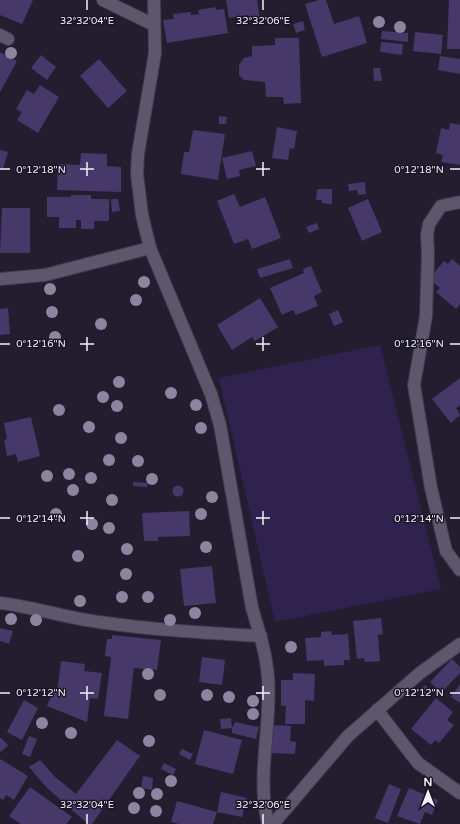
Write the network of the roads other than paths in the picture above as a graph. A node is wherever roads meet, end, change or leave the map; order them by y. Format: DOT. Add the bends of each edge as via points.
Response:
graph roads {
  1 [pos="103,0"];
  2 [pos="154,0"];
  3 [pos="154,25"];
  4 [pos="460,202"];
  5 [pos="150,248"];
  6 [pos="0,278"];
  7 [pos="460,570"];
  8 [pos="0,603"];
  9 [pos="261,636"];
  10 [pos="460,644"];
  11 [pos="377,710"];
  12 [pos="460,793"];
  13 [pos="268,824"];
  14 [pos="273,824"];
  1 -- 3 [label="street"];
  2 -- 3 [label="street"];
  3 -- 5 [label="street" via="155,53 137,174 142,215"];
  4 -- 7 [label="street" via="441,206 429,224 426,316 414,385 431,488 446,551"];
  5 -- 6 [label="street" via="45,275"];
  5 -- 9 [label="street" via="211,394 220,425 252,608"];
  8 -- 9 [label="street" via="98,622 184,632"];
  9 -- 13 [label="street" via="268,678 263,794"];
  10 -- 11 [label="street" via="420,673"];
  11 -- 12 [label="street" via="418,763"];
  11 -- 14 [label="street" via="348,736"];
}
